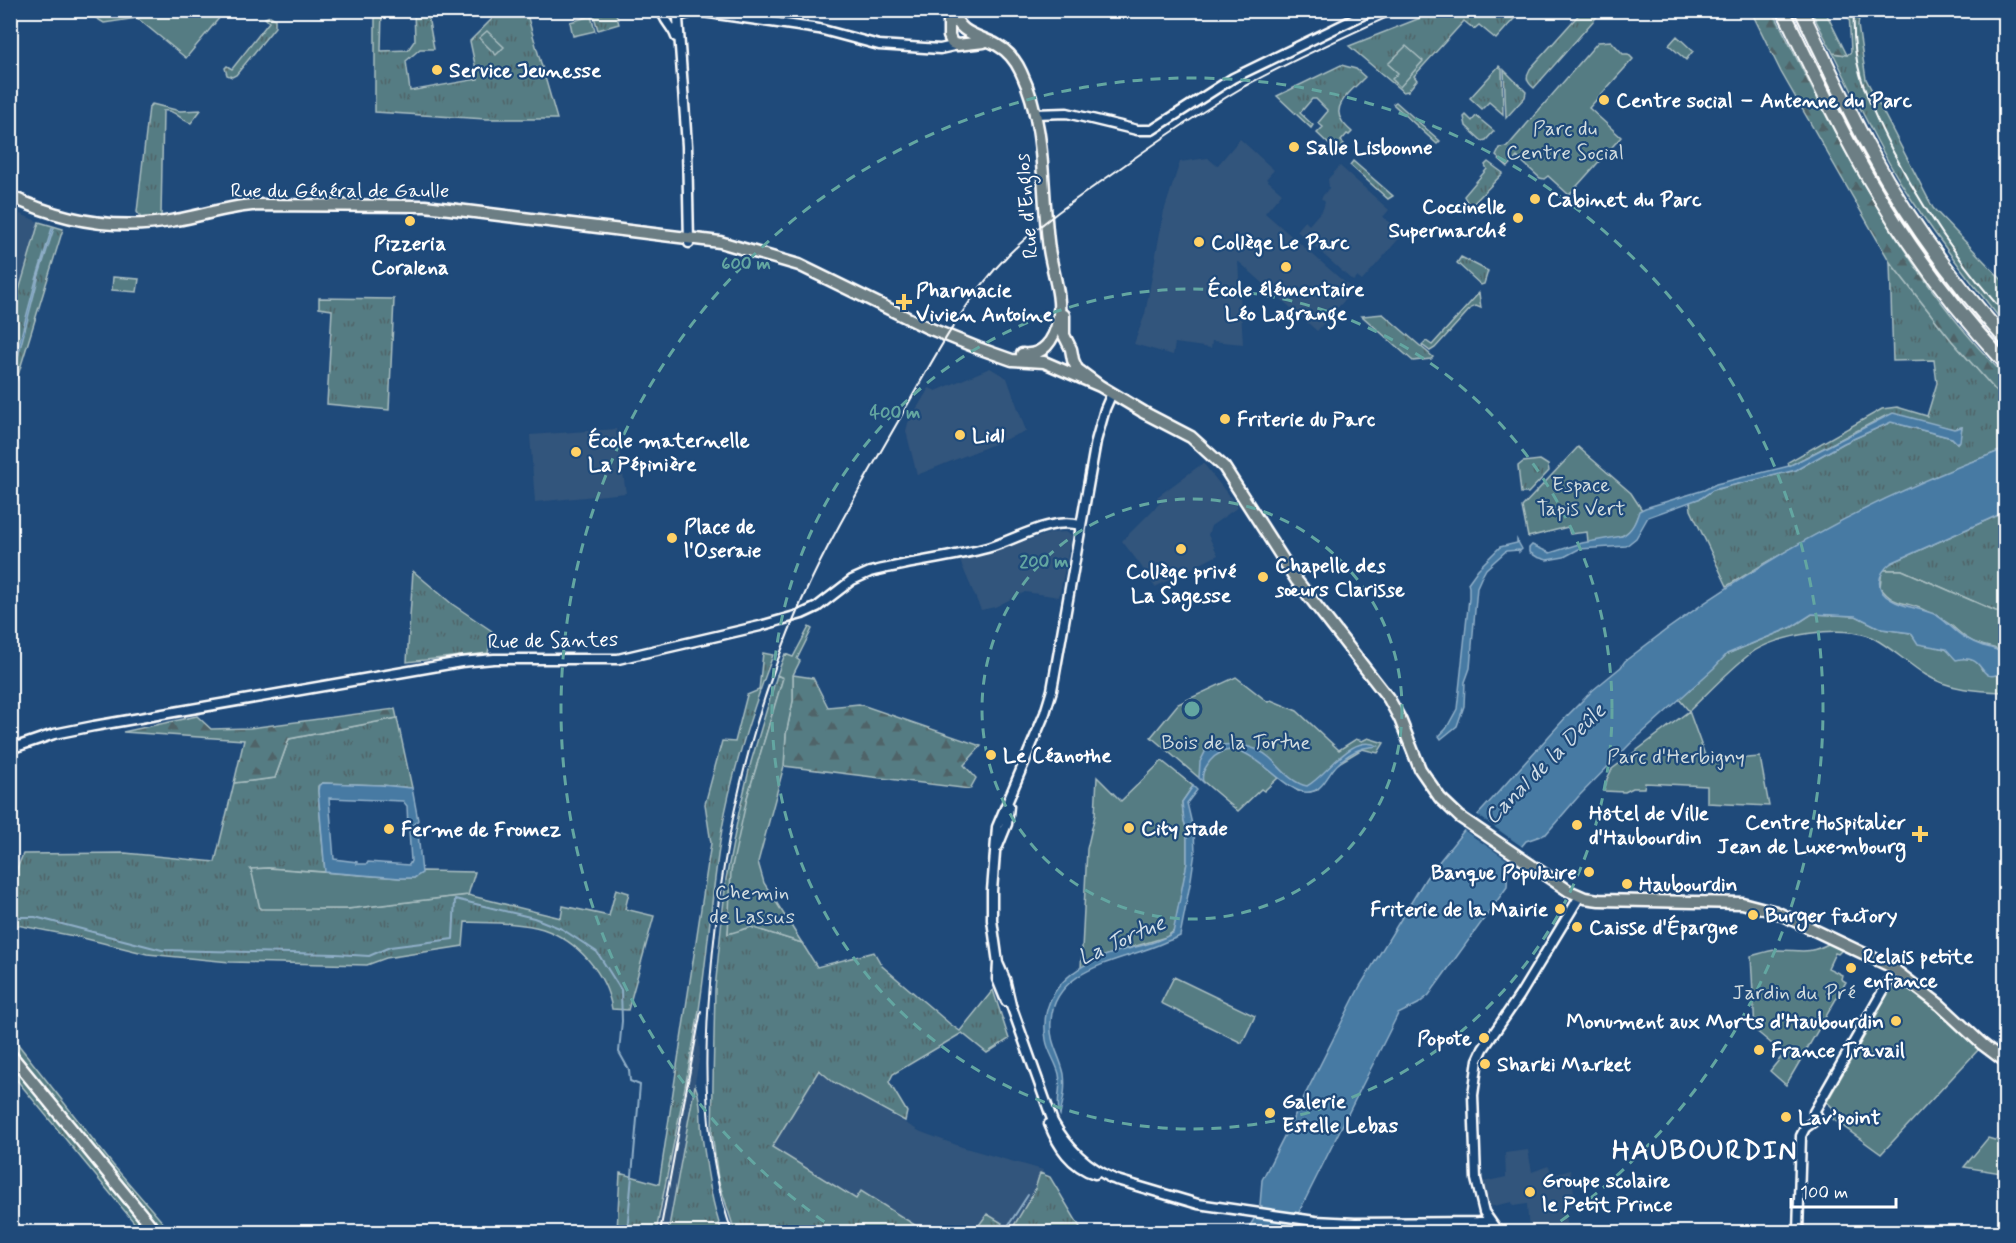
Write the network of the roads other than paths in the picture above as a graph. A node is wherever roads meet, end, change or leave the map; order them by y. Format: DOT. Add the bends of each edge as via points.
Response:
graph roads {
  1 [pos="949,10"];
  2 [pos="953,10"];
  3 [pos="1373,10"];
  4 [pos="1783,10"];
  5 [pos="1801,10"];
  6 [pos="699,11"];
  7 [pos="663,14"];
  8 [pos="679,15"];
  9 [pos="964,30"];
  10 [pos="949,36"];
  11 [pos="960,44"];
  12 [pos="997,45"];
  13 [pos="930,48"];
  14 [pos="681,51"];
  15 [pos="1034,114"];
  16 [pos="10,196"];
  17 [pos="10,202"];
  18 [pos="689,241"];
  19 [pos="1057,295"];
  20 [pos="2006,340"];
  21 [pos="964,342"];
  22 [pos="1047,345"];
  23 [pos="1070,349"];
  24 [pos="2006,364"];
  25 [pos="1054,366"];
  26 [pos="1100,386"];
  27 [pos="1112,393"];
  28 [pos="1080,525"];
  29 [pos="10,749"];
  30 [pos="1580,896"];
  31 [pos="1896,966"];
  32 [pos="10,1054"];
  33 [pos="2006,1057"];
  34 [pos="2006,1062"];
  35 [pos="1489,1221"];
  36 [pos="156,1233"];
  37 [pos="1498,1233"];
  38 [pos="1798,1233"];
  1 -- 10 [label="main road"];
  2 -- 9 [label="main road"];
  3 -- 15 [label="street" via="1220,86 1152,130 1066,113"];
  4 -- 24 [label="highway" via="1841,129 1882,201 1934,278"];
  5 -- 20 [label="highway" via="1897,195 1946,267"];
  6 -- 8 [label="street"];
  6 -- 13 [label="street" via="819,29 875,45"];
  7 -- 8 [label="street" via="672,21"];
  7 -- 14 [label="street"];
  8 -- 14 [label="street"];
  9 -- 10 [label="main road" via="953,28"];
  9 -- 11 [label="main road" via="966,39"];
  9 -- 12 [label="main road"];
  10 -- 11 [label="main road" via="953,44"];
  10 -- 13 [label="street" via="942,45"];
  11 -- 12 [label="main road"];
  11 -- 13 [label="street"];
  12 -- 15 [label="main road, Rue d'Englos" via="1013,58 1021,72"];
  14 -- 18 [label="street"];
  15 -- 19 [label="main road, Rue d'Englos"];
  16 -- 18 [label="main road, Rue du Général de Gaulle" via="61,216 115,224 173,221 252,205 418,206"];
  17 -- 18 [label="main road, Rue du Général de Gaulle" via="69,223 120,230 160,228 251,211 378,211 436,213"];
  18 -- 21 [label="main road, Rue du Général de Gaulle" via="715,242 799,265"];
  19 -- 22 [label="main road, Rue d'Englos" via="1058,321"];
  19 -- 23 [label="main road, Rue d'Englos"];
  21 -- 22 [label="main road" via="1030,355"];
  21 -- 25 [label="main road" via="1012,360"];
  22 -- 23 [label="main road" via="1059,339"];
  22 -- 25 [label="main road" via="1045,358"];
  23 -- 25 [label="main road" via="1066,364"];
  23 -- 26 [label="main road" via="1077,369"];
  25 -- 26 [label="main road"];
  26 -- 27 [label="main road"];
  27 -- 28 [label="street" via="1096,441"];
  27 -- 30 [label="main road" via="1191,437 1214,456 1311,601 1389,699 1432,789 1468,822"];
  28 -- 29 [label="street, Rue de Santes" via="1050,526 987,548 870,572 802,614 618,659 467,661 94,726"];
  28 -- 35 [label="street" via="1047,708 997,827 992,906 998,984 1057,1140 1087,1172 1182,1200 1237,1211 1315,1221"];
  30 -- 31 [label="main road" via="1605,901 1742,903 1765,908"];
  30 -- 35 [label="street" via="1479,1057 1473,1095 1475,1174"];
  31 -- 33 [label="main road"];
  31 -- 34 [label="main road"];
  31 -- 38 [label="street" via="1814,1112 1817,1117 1803,1130"];
  32 -- 36 [label="main road"];
  35 -- 37 [label="street"];
}
